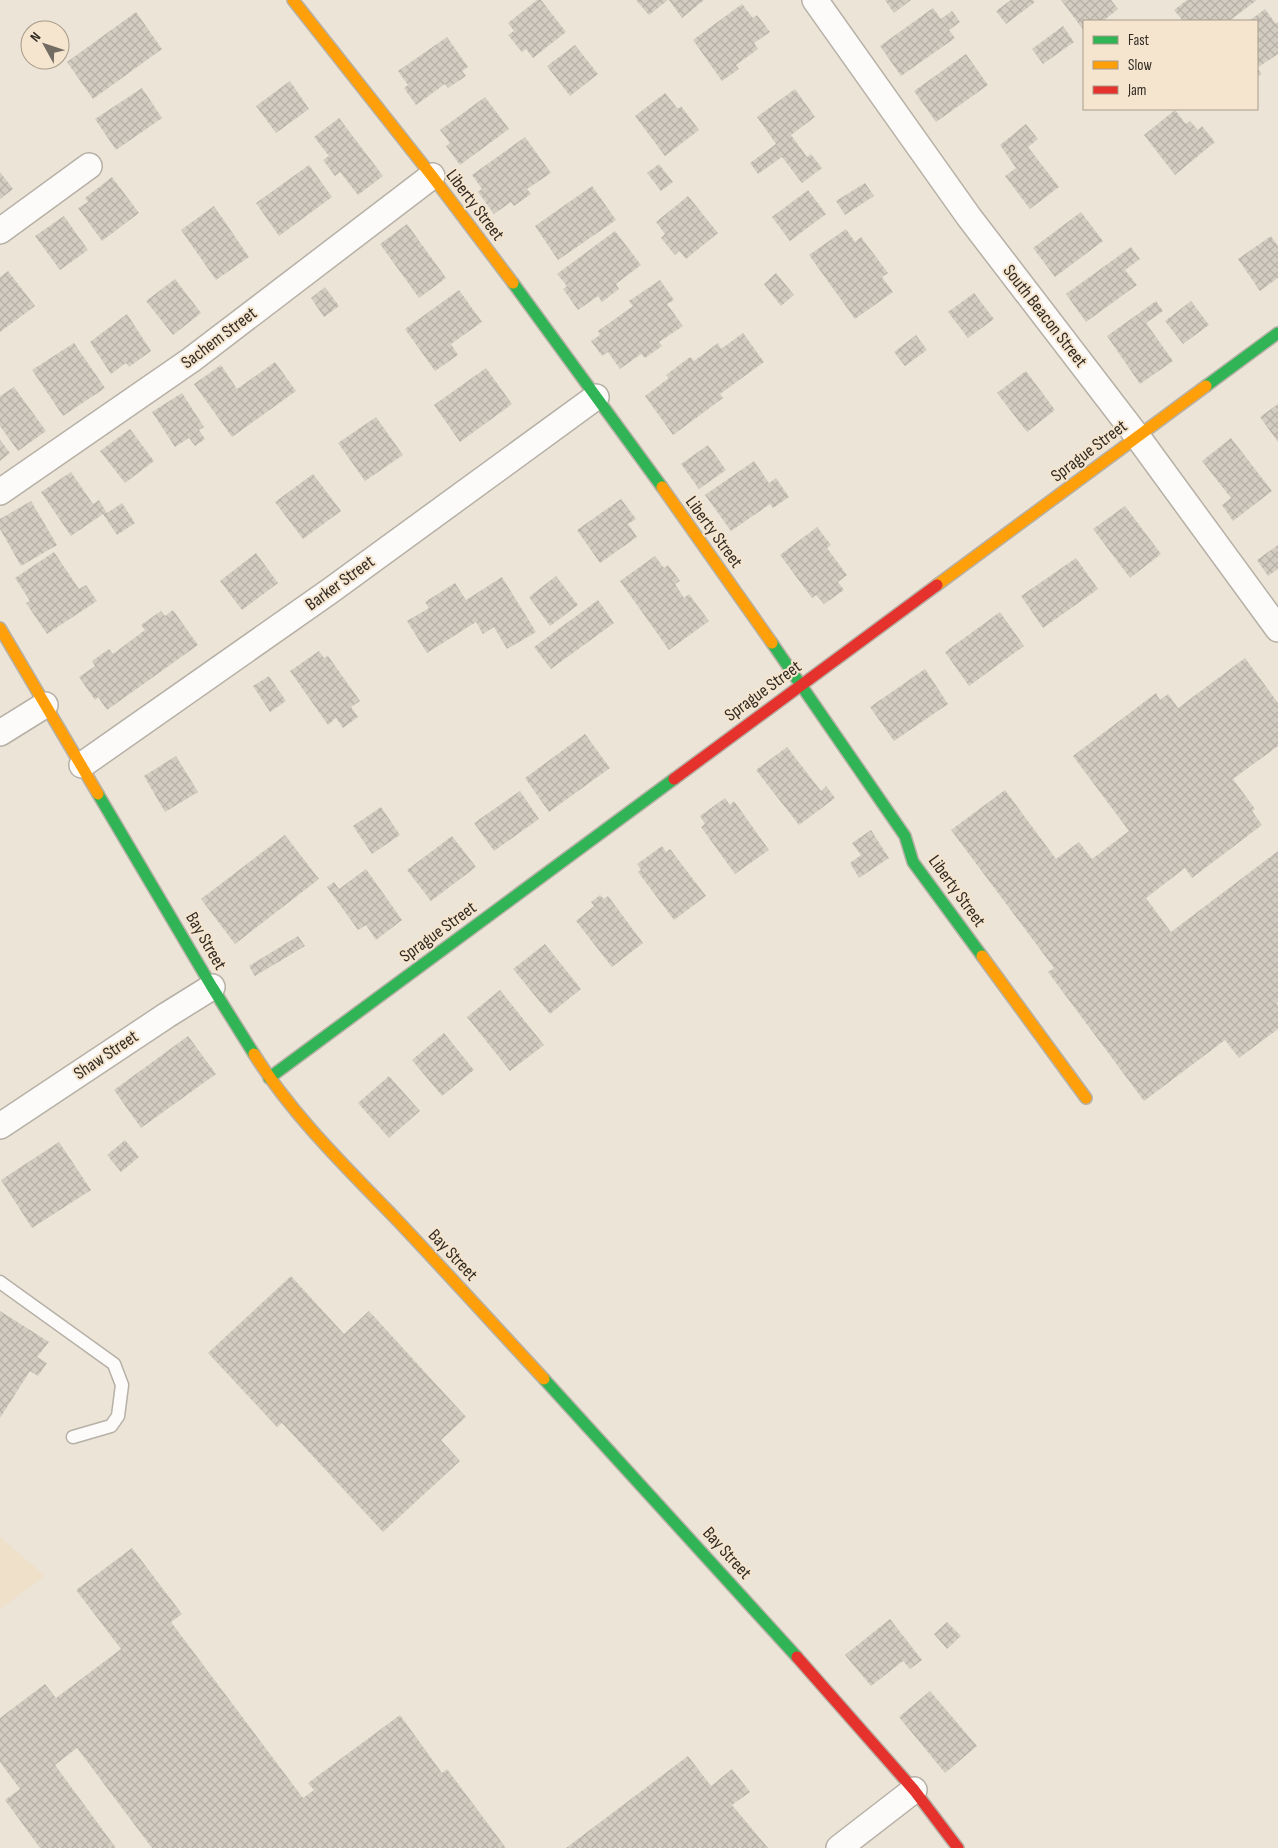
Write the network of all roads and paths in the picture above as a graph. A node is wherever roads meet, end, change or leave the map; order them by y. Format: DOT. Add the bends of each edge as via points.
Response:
graph roads {
  1 [pos="293,0"];
  2 [pos="815,0"];
  3 [pos="89,166"];
  4 [pos="432,176"];
  5 [pos="0,231"];
  6 [pos="1278,332"];
  7 [pos="596,397"];
  8 [pos="1137,436"];
  9 [pos="0,492"];
  10 [pos="0,628"];
  11 [pos="1278,629"];
  12 [pos="802,684"];
  13 [pos="45,705"];
  14 [pos="0,733"];
  15 [pos="82,765"];
  16 [pos="212,987"];
  17 [pos="269,1078"];
  18 [pos="1086,1098"];
  19 [pos="0,1126"];
  20 [pos="0,1282"];
  21 [pos="72,1437"];
  22 [pos="914,1790"];
  23 [pos="839,1848"];
  24 [pos="958,1848"];
  1 -- 4 [label="street, Liberty Street"];
  2 -- 8 [label="street, South Beacon Street" via="969,217"];
  3 -- 5 [label="street"];
  4 -- 7 [label="street, Liberty Street"];
  4 -- 9 [label="street, Sachem Street" via="191,360"];
  6 -- 8 [label="street, Sprague Street"];
  7 -- 12 [label="street, Liberty Street"];
  7 -- 15 [label="street, Barker Street" via="330,591"];
  8 -- 11 [label="street, South Beacon Street"];
  8 -- 12 [label="street, Sprague Street"];
  10 -- 13 [label="street, Bay Street"];
  12 -- 17 [label="street, Sprague Street"];
  12 -- 18 [label="street, Liberty Street" via="905,836 913,862"];
  13 -- 14 [label="street"];
  13 -- 15 [label="street, Bay Street"];
  15 -- 16 [label="street, Bay Street"];
  16 -- 17 [label="street, Bay Street"];
  16 -- 19 [label="street, Shaw Street" via="166,1014"];
  17 -- 22 [label="street, Bay Street" via="308,1127 726,1577"];
  20 -- 21 [label="lane" via="114,1364 122,1385 118,1416 111,1426"];
  22 -- 23 [label="street"];
  22 -- 24 [label="street, Bay Street"];
}
